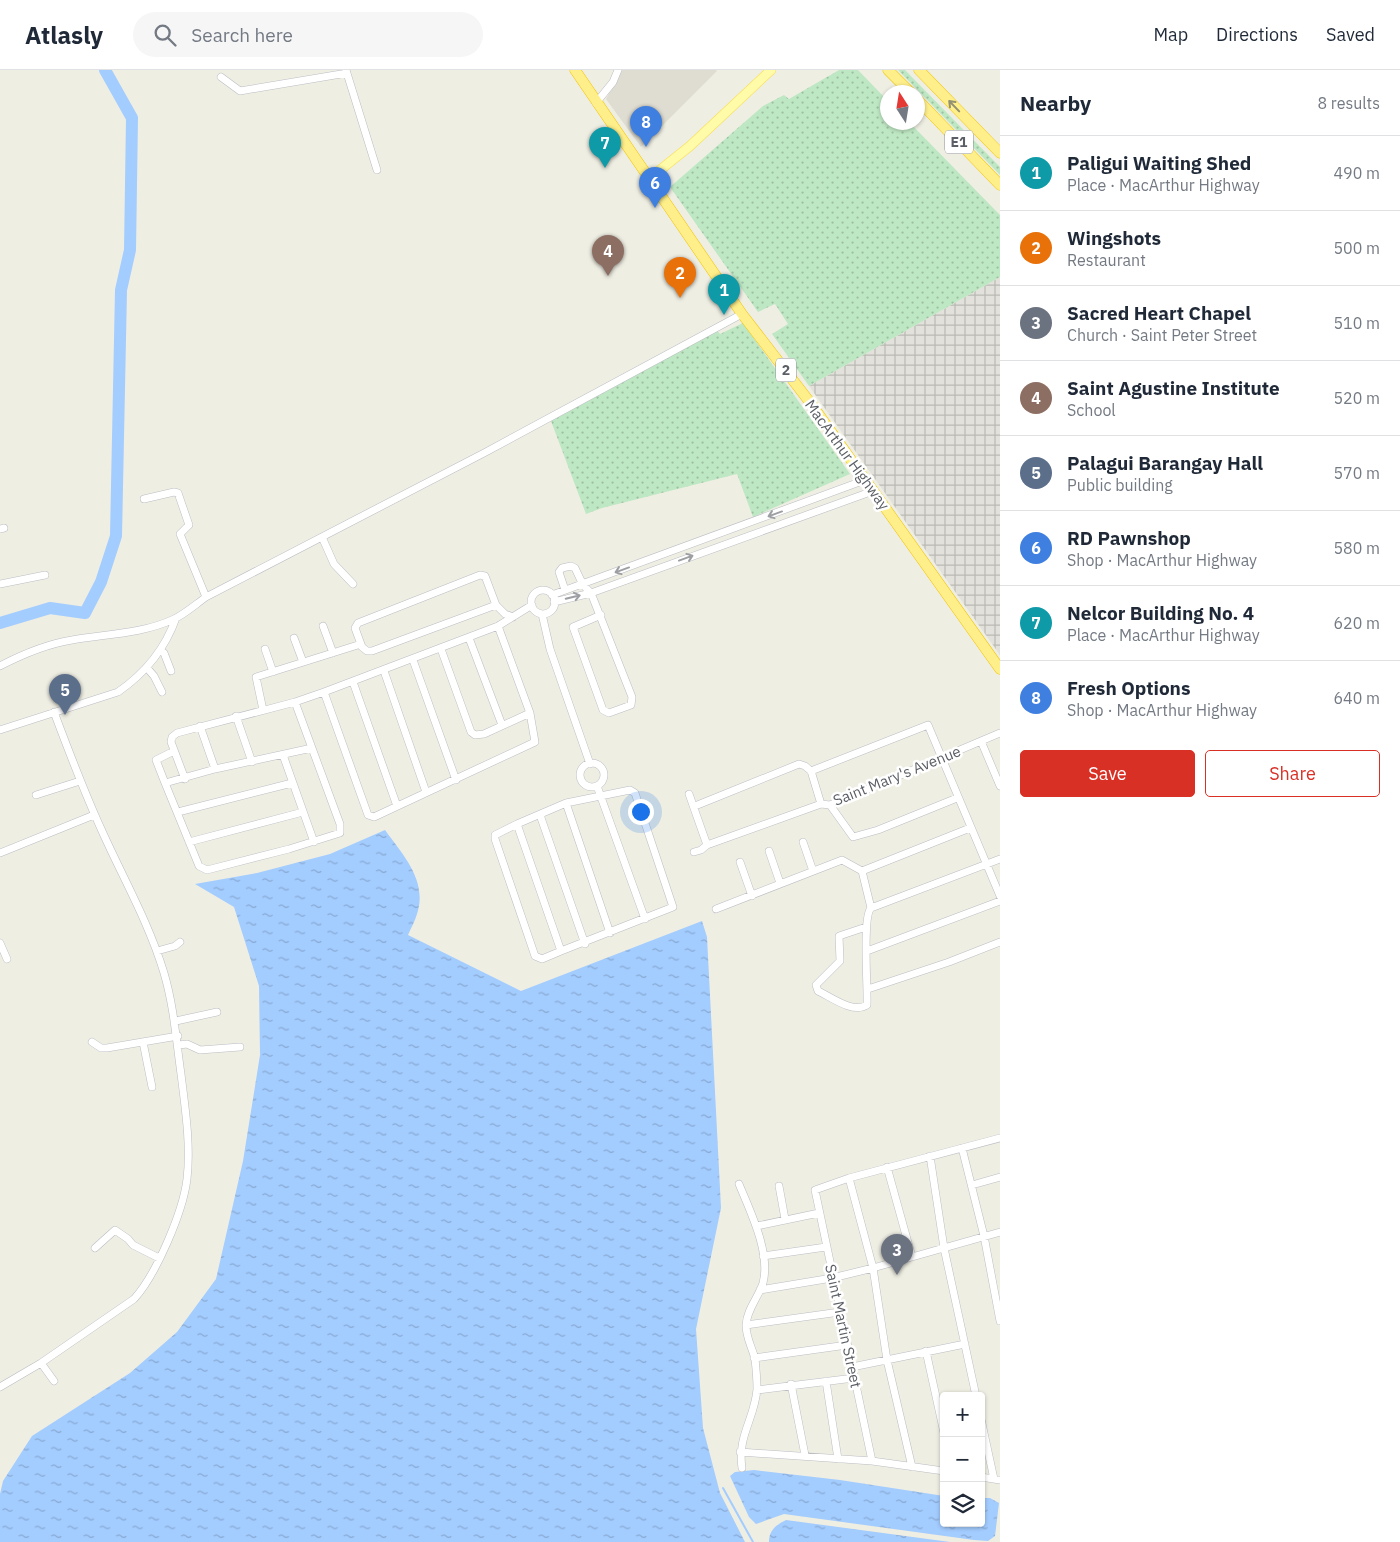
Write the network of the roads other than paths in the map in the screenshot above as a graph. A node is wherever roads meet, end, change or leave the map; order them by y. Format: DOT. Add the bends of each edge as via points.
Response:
graph roads {
  1 [pos="618,70"];
  2 [pos="771,70"];
  3 [pos="888,70"];
  4 [pos="918,70"];
  5 [pos="579,71"];
  6 [pos="347,72"];
  7 [pos="221,77"];
  8 [pos="903,85"];
  9 [pos="596,103"];
  10 [pos="925,107"];
  11 [pos="1000,153"];
  12 [pos="377,170"];
  13 [pos="650,178"];
  14 [pos="1000,185"];
  15 [pos="742,314"];
  16 [pos="865,480"];
  17 [pos="846,488"];
  18 [pos="873,491"];
  19 [pos="144,499"];
  20 [pos="851,499"];
  21 [pos="808,502"];
  22 [pos="814,513"];
  23 [pos="719,535"];
  24 [pos="322,538"];
  25 [pos="723,545"];
  26 [pos="45,576"];
  27 [pos="0,584"];
  28 [pos="353,584"];
  29 [pos="583,585"];
  30 [pos="565,590"];
  31 [pos="591,593"];
  32 [pos="206,598"];
  33 [pos="553,598"];
  34 [pos="496,605"];
  35 [pos="532,605"];
  36 [pos="542,614"];
  37 [pos="601,615"];
  38 [pos="513,617"];
  39 [pos="176,618"];
  40 [pos="323,626"];
  41 [pos="498,626"];
  42 [pos="294,638"];
  43 [pos="469,638"];
  44 [pos="361,644"];
  45 [pos="265,649"];
  46 [pos="441,649"];
  47 [pos="160,650"];
  48 [pos="333,653"];
  49 [pos="413,660"];
  50 [pos="303,662"];
  51 [pos="0,666"];
  52 [pos="147,668"];
  53 [pos="1000,669"];
  54 [pos="171,670"];
  55 [pos="384,671"];
  56 [pos="273,672"];
  57 [pos="354,682"];
  58 [pos="162,692"];
  59 [pos="324,692"];
  60 [pos="295,702"];
  61 [pos="262,710"];
  62 [pos="54,712"];
  63 [pos="530,713"];
  64 [pos="236,716"];
  65 [pos="502,725"];
  66 [pos="200,726"];
  67 [pos="0,730"];
  68 [pos="1000,733"];
  69 [pos="981,741"];
  70 [pos="312,748"];
  71 [pos="174,751"];
  72 [pos="283,755"];
  73 [pos="942,758"];
  74 [pos="252,762"];
  75 [pos="590,764"];
  76 [pos="215,769"];
  77 [pos="810,771"];
  78 [pos="185,779"];
  79 [pos="456,780"];
  80 [pos="80,781"];
  81 [pos="165,783"];
  82 [pos="292,783"];
  83 [pos="597,786"];
  84 [pos="1000,786"];
  85 [pos="426,792"];
  86 [pos="689,794"];
  87 [pos="36,796"];
  88 [pos="600,797"];
  89 [pos="958,798"];
  90 [pos="566,803"];
  91 [pos="821,804"];
  92 [pos="830,804"];
  93 [pos="397,806"];
  94 [pos="695,806"];
  95 [pos="178,812"];
  96 [pos="303,812"];
  97 [pos="94,815"];
  98 [pos="540,815"];
  99 [pos="517,824"];
  100 [pos="970,828"];
  101 [pos="190,842"];
  102 [pos="314,842"];
  103 [pos="803,842"];
  104 [pos="707,845"];
  105 [pos="769,851"];
  106 [pos="694,852"];
  107 [pos="0,853"];
  108 [pos="1000,859"];
  109 [pos="740,862"];
  110 [pos="987,866"];
  111 [pos="813,871"];
  112 [pos="862,871"];
  113 [pos="780,883"];
  114 [pos="752,896"];
  115 [pos="1000,896"];
  116 [pos="1000,901"];
  117 [pos="871,908"];
  118 [pos="716,909"];
  119 [pos="645,919"];
  120 [pos="866,927"];
  121 [pos="610,933"];
  122 [pos="180,942"];
  123 [pos="1000,942"];
  124 [pos="0,943"];
  125 [pos="585,944"];
  126 [pos="867,950"];
  127 [pos="157,952"];
  128 [pos="561,952"];
  129 [pos="7,959"];
  130 [pos="868,989"];
  131 [pos="218,1012"];
  132 [pos="176,1021"];
  133 [pos="178,1036"];
  134 [pos="92,1042"];
  135 [pos="142,1042"];
  136 [pos="179,1045"];
  137 [pos="240,1047"];
  138 [pos="152,1087"];
  139 [pos="1000,1138"];
  140 [pos="962,1148"];
  141 [pos="930,1156"];
  142 [pos="888,1167"];
  143 [pos="1000,1177"];
  144 [pos="849,1178"];
  145 [pos="739,1184"];
  146 [pos="972,1185"];
  147 [pos="779,1186"];
  148 [pos="819,1213"];
  149 [pos="785,1219"];
  150 [pos="757,1226"];
  151 [pos="1000,1232"];
  152 [pos="984,1236"];
  153 [pos="95,1248"];
  154 [pos="826,1248"];
  155 [pos="944,1248"];
  156 [pos="762,1256"];
  157 [pos="159,1258"];
  158 [pos="912,1258"];
  159 [pos="873,1268"];
  160 [pos="832,1278"];
  161 [pos="760,1290"];
  162 [pos="997,1290"];
  163 [pos="840,1312"];
  164 [pos="1000,1321"];
  165 [pos="746,1326"];
  166 [pos="965,1344"];
  167 [pos="847,1345"];
  168 [pos="926,1352"];
  169 [pos="754,1358"];
  170 [pos="887,1360"];
  171 [pos="41,1363"];
  172 [pos="852,1368"];
  173 [pos="854,1378"];
  174 [pos="54,1381"];
  175 [pos="826,1381"];
  176 [pos="791,1384"];
  177 [pos="0,1388"];
  178 [pos="757,1390"];
  179 [pos="975,1392"];
  180 [pos="940,1415"];
  181 [pos="985,1434"];
  182 [pos="740,1452"];
  183 [pos="805,1456"];
  184 [pos="838,1459"];
  185 [pos="872,1461"];
  186 [pos="912,1467"];
  187 [pos="742,1468"];
  188 [pos="940,1471"];
  189 [pos="997,1479"];
  1 -- 9 [label="street"];
  2 -- 13 [label="main road" via="690,146"];
  3 -- 8 [label="highway"];
  11 -- 4 [label="highway, E1, one-way"];
  5 -- 9 [label="highway, MacArthur Highway / 2"];
  6 -- 7 [label="street" via="240,91"];
  6 -- 12 [label="street"];
  9 -- 13 [label="highway, MacArthur Highway / 2"];
  10 -- 14 [label="highway, E1"];
  13 -- 15 [label="highway, MacArthur Highway / 2"];
  15 -- 16 [label="highway, MacArthur Highway / 2"];
  15 -- 24 [label="street"];
  16 -- 17 [label="street"];
  16 -- 18 [label="highway, MacArthur Highway / 2"];
  17 -- 20 [label="street"];
  17 -- 21 [label="street"];
  18 -- 20 [label="street"];
  18 -- 53 [label="highway, MacArthur Highway / 2"];
  19 -- 32 [label="street" via="178,493 189,525 180,534"];
  20 -- 22 [label="street"];
  21 -- 22 [label="street"];
  21 -- 23 [label="street, one-way"];
  22 -- 25 [label="street"];
  23 -- 25 [label="street"];
  23 -- 29 [label="street, one-way"];
  24 -- 28 [label="street" via="334,564"];
  24 -- 32 [label="street"];
  31 -- 25 [label="street, one-way"];
  26 -- 27 [label="street"];
  29 -- 30 [label="street"];
  29 -- 30 [label="street" via="575,568 562,568 559,572"];
  29 -- 31 [label="street"];
  30 -- 33 [label="street"];
  33 -- 31 [label="street, one-way"];
  31 -- 37 [label="street"];
  32 -- 39 [label="street"];
  33 -- 35 [label="street" via="544,590 536,592"];
  33 -- 36 [label="street" via="551,610"];
  34 -- 38 [label="street"];
  34 -- 44 [label="street" via="372,651 366,652"];
  34 -- 44 [label="street" via="485,576 480,575 358,623 356,628"];
  35 -- 36 [label="street"];
  35 -- 38 [label="street"];
  36 -- 75 [label="street" via="550,649"];
  37 -- 37 [label="street" via="632,700 630,705 609,713 603,710 573,627"];
  38 -- 41 [label="street"];
  39 -- 47 [label="street"];
  39 -- 51 [label="street" via="127,633 46,646"];
  40 -- 48 [label="street"];
  41 -- 43 [label="street"];
  41 -- 63 [label="street"];
  42 -- 50 [label="street"];
  43 -- 46 [label="street"];
  43 -- 65 [label="street"];
  44 -- 48 [label="street"];
  45 -- 56 [label="street"];
  46 -- 49 [label="street"];
  46 -- 65 [label="street" via="471,732 478,735"];
  47 -- 52 [label="street"];
  47 -- 54 [label="street"];
  48 -- 50 [label="street"];
  49 -- 55 [label="street"];
  49 -- 79 [label="street"];
  50 -- 56 [label="street"];
  52 -- 58 [label="street"];
  52 -- 62 [label="street" via="118,692"];
  55 -- 57 [label="street"];
  55 -- 85 [label="street"];
  56 -- 61 [label="street" via="256,677"];
  57 -- 59 [label="street"];
  57 -- 93 [label="street"];
  59 -- 60 [label="street"];
  59 -- 93 [label="street" via="368,815 374,817"];
  60 -- 61 [label="street"];
  60 -- 70 [label="street"];
  61 -- 64 [label="street"];
  62 -- 67 [label="street"];
  62 -- 80 [label="street"];
  63 -- 65 [label="street"];
  63 -- 79 [label="street" via="535,742"];
  64 -- 66 [label="street"];
  64 -- 74 [label="street"];
  66 -- 71 [label="street" via="172,737"];
  66 -- 76 [label="street"];
  68 -- 69 [label="street, Saint Mary's Avenue"];
  69 -- 73 [label="street, Saint Mary's Avenue"];
  69 -- 84 [label="street"];
  70 -- 72 [label="street"];
  70 -- 102 [label="street" via="341,828 340,833"];
  71 -- 78 [label="street"];
  71 -- 81 [label="street" via="156,760"];
  72 -- 74 [label="street"];
  72 -- 82 [label="street"];
  73 -- 77 [label="street" via="927,724"];
  73 -- 89 [label="street"];
  73 -- 92 [label="street, Saint Mary's Avenue"];
  74 -- 76 [label="street"];
  75 -- 83 [label="street" via="598,765 604,774"];
  75 -- 83 [label="street" via="584,768 581,779 586,785"];
  76 -- 78 [label="street"];
  77 -- 91 [label="street"];
  77 -- 94 [label="street" via="799,764"];
  78 -- 81 [label="street"];
  79 -- 85 [label="street"];
  80 -- 87 [label="street"];
  80 -- 97 [label="street"];
  81 -- 95 [label="street"];
  82 -- 95 [label="street"];
  82 -- 96 [label="street"];
  83 -- 88 [label="street"];
  85 -- 93 [label="street"];
  86 -- 94 [label="street"];
  88 -- 90 [label="street"];
  88 -- 119 [label="street"];
  88 -- 119 [label="street" via="630,790 635,793 674,905 671,910"];
  89 -- 92 [label="street" via="853,837"];
  89 -- 100 [label="street"];
  90 -- 98 [label="street"];
  90 -- 121 [label="street"];
  91 -- 92 [label="street, Saint Mary's Avenue"];
  91 -- 104 [label="street, Saint Mary's Avenue"];
  94 -- 104 [label="street"];
  95 -- 101 [label="street"];
  96 -- 101 [label="street"];
  96 -- 102 [label="street"];
  97 -- 107 [label="street"];
  97 -- 127 [label="street"];
  98 -- 99 [label="street"];
  98 -- 125 [label="street"];
  99 -- 128 [label="street"];
  99 -- 128 [label="street" via="499,831 495,839 535,956 542,959"];
  100 -- 110 [label="street"];
  100 -- 112 [label="street"];
  101 -- 102 [label="street" via="199,866 207,870"];
  103 -- 111 [label="street"];
  104 -- 106 [label="street, Saint Mary's Avenue"];
  105 -- 113 [label="street"];
  108 -- 110 [label="street"];
  109 -- 114 [label="street"];
  110 -- 115 [label="street"];
  110 -- 117 [label="street"];
  111 -- 112 [label="street" via="842,860"];
  111 -- 113 [label="street"];
  112 -- 117 [label="street"];
  113 -- 114 [label="street"];
  114 -- 118 [label="street"];
  116 -- 126 [label="street"];
  117 -- 120 [label="street" via="867,912"];
  119 -- 121 [label="street"];
  120 -- 126 [label="street"];
  120 -- 130 [label="street" via="839,936 840,961 816,987 842,1003 861,1008 867,1005"];
  121 -- 125 [label="street"];
  122 -- 127 [label="street"];
  123 -- 130 [label="street"];
  124 -- 129 [label="street"];
  125 -- 128 [label="street"];
  126 -- 130 [label="street"];
  127 -- 132 [label="street"];
  131 -- 132 [label="street"];
  132 -- 133 [label="street"];
  133 -- 135 [label="street"];
  133 -- 136 [label="street"];
  134 -- 135 [label="street" via="102,1048"];
  135 -- 138 [label="street"];
  136 -- 137 [label="street" via="188,1044 203,1050"];
  136 -- 157 [label="street" via="187,1179"];
  139 -- 140 [label="street"];
  140 -- 141 [label="street"];
  140 -- 146 [label="street"];
  141 -- 142 [label="street"];
  141 -- 155 [label="street"];
  142 -- 144 [label="street"];
  142 -- 158 [label="street"];
  143 -- 146 [label="street"];
  144 -- 148 [label="street, Saint Martin Street" via="817,1188"];
  144 -- 159 [label="street"];
  145 -- 150 [label="street"];
  146 -- 152 [label="street"];
  147 -- 149 [label="street"];
  148 -- 149 [label="street"];
  148 -- 154 [label="street, Saint Martin Street"];
  149 -- 150 [label="street"];
  150 -- 156 [label="street"];
  151 -- 152 [label="street"];
  152 -- 155 [label="street"];
  152 -- 162 [label="street"];
  153 -- 157 [label="street" via="115,1230 133,1245"];
  154 -- 156 [label="street"];
  154 -- 160 [label="street, Saint Martin Street"];
  155 -- 158 [label="street"];
  155 -- 166 [label="street"];
  156 -- 161 [label="street" via="764,1274"];
  157 -- 171 [label="street" via="146,1286 134,1299"];
  158 -- 159 [label="street"];
  159 -- 160 [label="street"];
  159 -- 170 [label="street"];
  160 -- 161 [label="street"];
  160 -- 163 [label="street, Saint Martin Street"];
  161 -- 165 [label="street" via="749,1311"];
  162 -- 164 [label="street"];
  163 -- 165 [label="street"];
  163 -- 167 [label="street, Saint Martin Street"];
  165 -- 169 [label="street"];
  166 -- 168 [label="street"];
  166 -- 179 [label="street"];
  167 -- 169 [label="street"];
  167 -- 172 [label="street, Saint Martin Street"];
  168 -- 170 [label="street"];
  168 -- 180 [label="street"];
  169 -- 178 [label="street"];
  170 -- 172 [label="street"];
  170 -- 186 [label="street"];
  171 -- 174 [label="street"];
  171 -- 177 [label="street"];
  172 -- 173 [label="street, Saint Martin Street"];
  173 -- 175 [label="street"];
  173 -- 185 [label="street, Saint Martin Street"];
  175 -- 176 [label="street"];
  175 -- 184 [label="street"];
  176 -- 178 [label="street"];
  176 -- 183 [label="street"];
  178 -- 182 [label="street"];
  181 -- 189 [label="street"];
  182 -- 183 [label="street"];
  182 -- 187 [label="street"];
  183 -- 184 [label="street"];
  184 -- 185 [label="street"];
  185 -- 186 [label="street"];
  186 -- 188 [label="street"];
}
